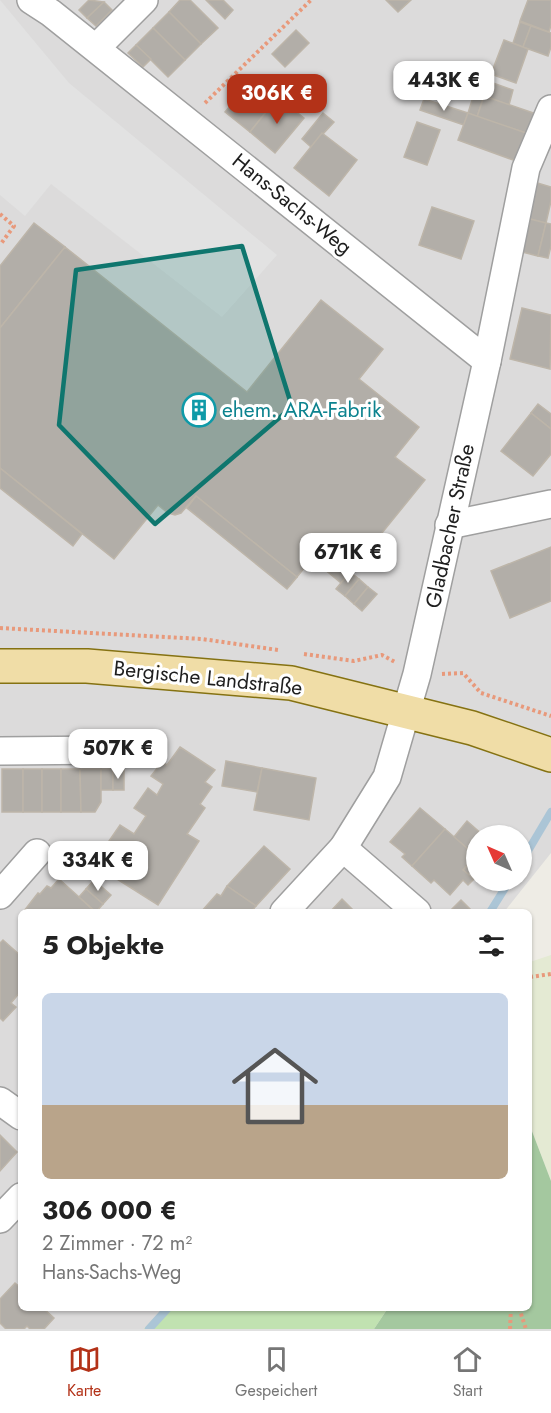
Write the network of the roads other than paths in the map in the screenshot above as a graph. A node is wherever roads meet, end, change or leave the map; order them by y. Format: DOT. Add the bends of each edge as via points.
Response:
graph roads {
  1 [pos="31,0"];
  2 [pos="144,0"];
  3 [pos="96,48"];
  4 [pos="551,109"];
  5 [pos="539,170"];
  6 [pos="487,361"];
  7 [pos="551,504"];
  8 [pos="449,525"];
  9 [pos="0,666"];
  10 [pos="406,711"];
  11 [pos="113,750"];
  12 [pos="0,751"];
  13 [pos="551,755"];
  14 [pos="343,848"];
  15 [pos="38,853"];
  16 [pos="0,895"];
  17 [pos="287,909"];
  18 [pos="414,909"];
  19 [pos="0,1101"];
  20 [pos="18,1114"];
  21 [pos="18,1200"];
  22 [pos="0,1219"];
  1 -- 3 [label="street, Hans-Sachs-Weg"];
  2 -- 3 [label="street"];
  3 -- 6 [label="street, Hans-Sachs-Weg"];
  4 -- 5 [label="street, Gladbacher Straße"];
  5 -- 6 [label="street, Gladbacher Straße"];
  6 -- 8 [label="street, Gladbacher Straße"];
  7 -- 8 [label="street"];
  8 -- 10 [label="street, Gladbacher Straße"];
  9 -- 10 [label="main road, Bergische Landstraße" via="87,666 291,683"];
  10 -- 13 [label="main road, Bergische Landstraße"];
  10 -- 14 [label="street, Gladbacher Straße" via="387,777"];
  11 -- 12 [label="street"];
  14 -- 17 [label="street, Gladbacher Straße"];
  14 -- 18 [label="street"];
  15 -- 16 [label="street"];
  19 -- 20 [label="street"];
  21 -- 22 [label="street"];
}
